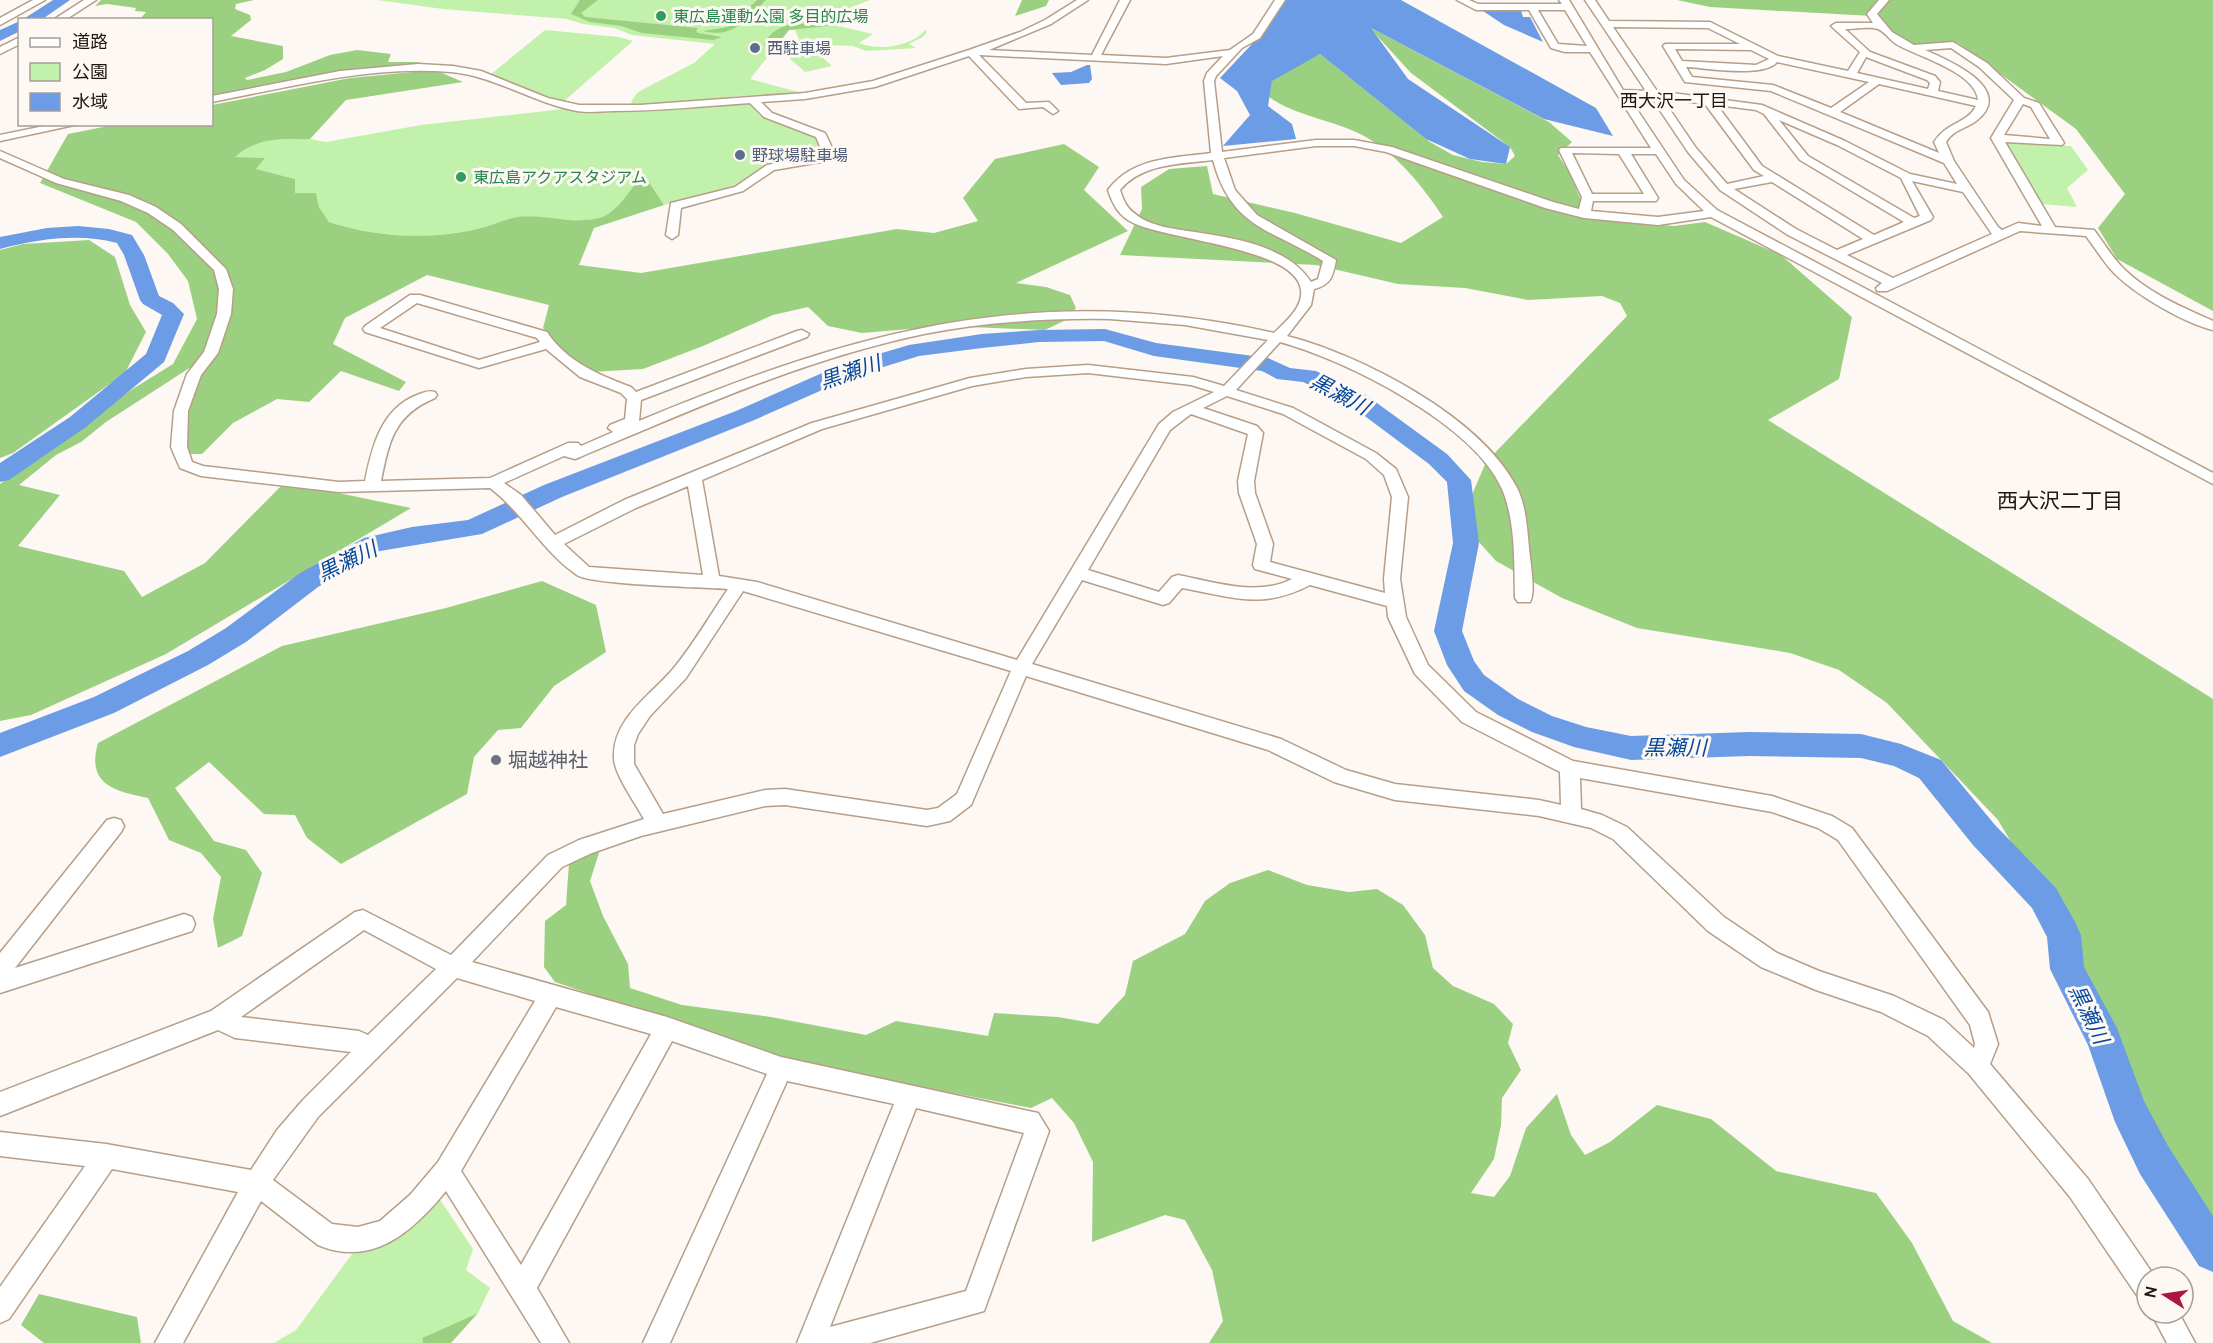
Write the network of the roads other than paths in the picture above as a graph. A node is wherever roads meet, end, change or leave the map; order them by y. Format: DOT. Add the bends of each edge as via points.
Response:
graph roads {
  1 [pos="40,0"];
  2 [pos="91,0"];
  3 [pos="1083,0"];
  4 [pos="1125,0"];
  5 [pos="1280,0"];
  6 [pos="1462,0"];
  7 [pos="1590,0"];
  8 [pos="1884,0"];
  9 [pos="1566,4"];
  10 [pos="1532,7"];
  11 [pos="60,18"];
  12 [pos="0,21"];
  13 [pos="1667,23"];
  14 [pos="1606,24"];
  15 [pos="1880,26"];
  16 [pos="18,41"];
  17 [pos="1684,46"];
  18 [pos="1756,47"];
  19 [pos="1912,48"];
  20 [pos="1593,49"];
  21 [pos="0,51"];
  22 [pos="973,52"];
  23 [pos="1234,52"];
  24 [pos="1864,52"];
  25 [pos="1096,56"];
  26 [pos="1775,58"];
  27 [pos="1679,64"];
  28 [pos="1851,75"];
  29 [pos="1877,81"];
  30 [pos="1620,93"];
  31 [pos="1932,93"];
  32 [pos="1653,94"];
  33 [pos="213,99"];
  34 [pos="753,100"];
  35 [pos="1708,100"];
  36 [pos="2020,100"];
  37 [pos="1983,104"];
  38 [pos="1053,111"];
  39 [pos="1771,112"];
  40 [pos="1833,112"];
  41 [pos="63,126"];
  42 [pos="0,138"];
  43 [pos="1996,138"];
  44 [pos="1623,151"];
  45 [pos="1659,151"];
  46 [pos="0,154"];
  47 [pos="1216,155"];
  48 [pos="1948,161"];
  49 [pos="1906,177"];
  50 [pos="1773,178"];
  51 [pos="1724,188"];
  52 [pos="1967,189"];
  53 [pos="1588,197"];
  54 [pos="1713,213"];
  55 [pos="1584,214"];
  56 [pos="1913,224"];
  57 [pos="2051,230"];
  58 [pos="672,235"];
  59 [pos="2001,235"];
  60 [pos="1873,240"];
  61 [pos="1837,255"];
  62 [pos="1892,283"];
  63 [pos="1307,292"];
  64 [pos="1869,294"];
  65 [pos="2213,326"];
  66 [pos="801,334"];
  67 [pos="1276,339"];
  68 [pos="548,344"];
  69 [pos="1228,390"];
  70 [pos="430,395"];
  71 [pos="634,398"];
  72 [pos="1193,410"];
  73 [pos="563,450"];
  74 [pos="694,476"];
  75 [pos="2213,479"];
  76 [pos="496,485"];
  77 [pos="372,486"];
  78 [pos="550,541"];
  79 [pos="1082,574"];
  80 [pos="1309,578"];
  81 [pos="712,582"];
  82 [pos="739,585"];
  83 [pos="1524,598"];
  84 [pos="1395,602"];
  85 [pos="1021,668"];
  86 [pos="1570,768"];
  87 [pos="1571,815"];
  88 [pos="658,824"];
  89 [pos="114,826"];
  90 [pos="184,924"];
  91 [pos="453,967"];
  92 [pos="0,970"];
  93 [pos="0,983"];
  94 [pos="550,994"];
  95 [pos="219,1019"];
  96 [pos="667,1028"];
  97 [pos="369,1049"];
  98 [pos="1977,1066"];
  99 [pos="781,1068"];
  100 [pos="909,1095"];
  101 [pos="0,1104"];
  102 [pos="0,1144"];
  103 [pos="106,1156"];
  104 [pos="447,1171"];
  105 [pos="257,1183"];
  106 [pos="2135,1270"];
  107 [pos="522,1289"];
  108 [pos="0,1310"];
  109 [pos="2171,1325"];
  110 [pos="168,1343"];
  111 [pos="556,1343"];
  112 [pos="656,1343"];
  113 [pos="810,1343"];
  114 [pos="819,1343"];
  115 [pos="2182,1343"];
  1 -- 12 [label="street"];
  2 -- 11 [label="street"];
  3 -- 22 [label="street" via="1023,34"];
  4 -- 25 [label="street"];
  5 -- 23 [label="street" via="1257,36"];
  6 -- 10 [label="street" via="1476,7"];
  7 -- 14 [label="street"];
  8 -- 15 [label="street" via="1872,14"];
  9 -- 10 [label="street"];
  9 -- 20 [label="street"];
  10 -- 20 [label="street" via="1554,46"];
  13 -- 14 [label="street"];
  13 -- 17 [label="street"];
  13 -- 18 [label="street" via="1710,24"];
  14 -- 32 [label="street"];
  15 -- 19 [label="street"];
  15 -- 24 [label="street" via="1836,26"];
  16 -- 21 [label="street"];
  17 -- 18 [label="street"];
  17 -- 27 [label="street" via="1668,46"];
  18 -- 26 [label="street"];
  19 -- 36 [label="street" via="1953,45 1983,65"];
  19 -- 37 [label="street" via="1970,78 1980,88"];
  20 -- 30 [label="street"];
  22 -- 25 [label="street"];
  22 -- 34 [label="street" via="839,92"];
  22 -- 38 [label="street" via="1023,107 1046,104"];
  23 -- 25 [label="street" via="1166,61"];
  23 -- 47 [label="street" via="1209,81"];
  24 -- 28 [label="street"];
  24 -- 31 [label="street" via="1931,78 1935,81"];
  26 -- 27 [label="street" via="1756,68"];
  26 -- 28 [label="street"];
  27 -- 40 [label="street" via="1689,80 1773,88"];
  28 -- 29 [label="street"];
  29 -- 31 [label="street"];
  29 -- 40 [label="street"];
  30 -- 32 [label="street"];
  30 -- 45 [label="street"];
  31 -- 37 [label="street"];
  32 -- 35 [label="street"];
  32 -- 51 [label="street"];
  33 -- 34 [label="street" via="339,74 418,68 477,73 545,100 579,108"];
  34 -- 58 [label="street" via="768,115 821,135 828,152 817,160 771,166 739,189 675,206"];
  35 -- 39 [label="street" via="1758,106"];
  35 -- 50 [label="street" via="1758,168"];
  36 -- 43 [label="street"];
  36 -- 43 [label="street" via="2036,105 2058,143"];
  37 -- 48 [label="street" via="1972,120 1948,131 1940,142"];
  39 -- 49 [label="street"];
  39 -- 56 [label="street" via="1768,115 1804,158"];
  40 -- 48 [label="street"];
  41 -- 42 [label="street"];
  43 -- 57 [label="street"];
  44 -- 45 [label="street"];
  44 -- 53 [label="street" via="1565,150"];
  44 -- 53 [label="street" via="1652,198"];
  45 -- 54 [label="street" via="1680,182"];
  46 -- 77 [label="street" via="60,181 125,198 152,210 177,227 220,269 226,289 224,314 211,353 194,374 181,411 179,447 185,465 201,471 263,479 339,487"];
  47 -- 55 [label="street" via="1316,143 1371,145"];
  47 -- 63 [label="street" via="1236,202 1254,219 1330,260 1326,280"];
  47 -- 63 [label="street" via="1136,171 1120,181 1114,190 1115,202 1141,223 1233,242 1261,252 1301,276"];
  48 -- 52 [label="street"];
  49 -- 52 [label="street"];
  49 -- 56 [label="street" via="1927,218"];
  50 -- 51 [label="street"];
  50 -- 60 [label="street"];
  51 -- 61 [label="street" via="1792,232"];
  52 -- 59 [label="street"];
  53 -- 55 [label="street"];
  54 -- 55 [label="street" via="1658,220"];
  54 -- 64 [label="street"];
  56 -- 60 [label="street"];
  57 -- 59 [label="street" via="2018,227"];
  57 -- 65 [label="street" via="2090,233 2119,271 2137,285"];
  59 -- 62 [label="street"];
  60 -- 61 [label="street"];
  61 -- 62 [label="street"];
  62 -- 64 [label="street"];
  63 -- 67 [label="street"];
  64 -- 75 [label="street"];
  66 -- 71 [label="street"];
  67 -- 69 [label="street"];
  67 -- 73 [label="street" via="1178,320 1115,314 1050,313 991,318 923,330 829,354 756,378 574,454"];
  67 -- 83 [label="street" via="1315,349 1395,387 1428,405 1478,443 1511,491"];
  68 -- 68 [label="street" via="542,335 415,298 370,329 479,364"];
  68 -- 71 [label="street" via="585,374 626,390"];
  69 -- 74 [label="street" via="1193,381 1088,369 970,382 817,426"];
  69 -- 84 [label="street" via="1296,415 1371,456 1391,473 1400,497 1392,579"];
  69 -- 85 [label="street" via="1181,412 1164,427"];
  70 -- 77 [label="street" via="411,403 388,427 381,440"];
  71 -- 73 [label="street" via="632,421"];
  72 -- 80 [label="street" via="1252,429 1256,434 1246,481 1265,544 1261,565"];
  73 -- 76 [label="street" via="502,477"];
  74 -- 78 [label="street"];
  74 -- 81 [label="street"];
  76 -- 77 [label="street"];
  76 -- 78 [label="street" via="515,499"];
  78 -- 81 [label="street" via="584,572"];
  79 -- 80 [label="street" via="1163,599 1178,581 1256,595 1284,591"];
  80 -- 84 [label="street"];
  81 -- 82 [label="street"];
  82 -- 85 [label="street"];
  82 -- 88 [label="street" via="678,674 649,703 624,748 623,762"];
  84 -- 86 [label="street" via="1397,617 1421,669 1469,717"];
  85 -- 87 [label="street" via="1274,744 1341,776 1395,792"];
  85 -- 88 [label="street" via="964,799 943,815 927,818 785,797 765,798"];
  86 -- 87 [label="street"];
  86 -- 98 [label="street" via="1772,804 1825,822 1845,834 1980,1020 1987,1044"];
  87 -- 98 [label="street" via="1620,833 1716,924 1769,960 1886,1002 1936,1028"];
  88 -- 91 [label="street" via="586,846 555,861"];
  89 -- 92 [label="street"];
  90 -- 93 [label="street"];
  91 -- 94 [label="street"];
  91 -- 95 [label="street" via="363,919"];
  91 -- 97 [label="street"];
  94 -- 96 [label="street"];
  94 -- 104 [label="street"];
  95 -- 97 [label="street" via="235,1027 359,1042"];
  95 -- 101 [label="street"];
  96 -- 99 [label="street"];
  96 -- 107 [label="street"];
  97 -- 105 [label="street" via="310,1109"];
  98 -- 106 [label="street" via="2079,1188"];
  99 -- 100 [label="street"];
  99 -- 112 [label="street"];
  100 -- 113 [label="street"];
  100 -- 114 [label="street" via="1030,1121 1037,1131 975,1302"];
  102 -- 103 [label="street"];
  103 -- 105 [label="street"];
  103 -- 108 [label="street"];
  104 -- 105 [label="street" via="419,1204 387,1231 358,1240 327,1236"];
  104 -- 107 [label="street"];
  105 -- 110 [label="street"];
  107 -- 111 [label="street"];
  109 -- 115 [label="street"];
}
